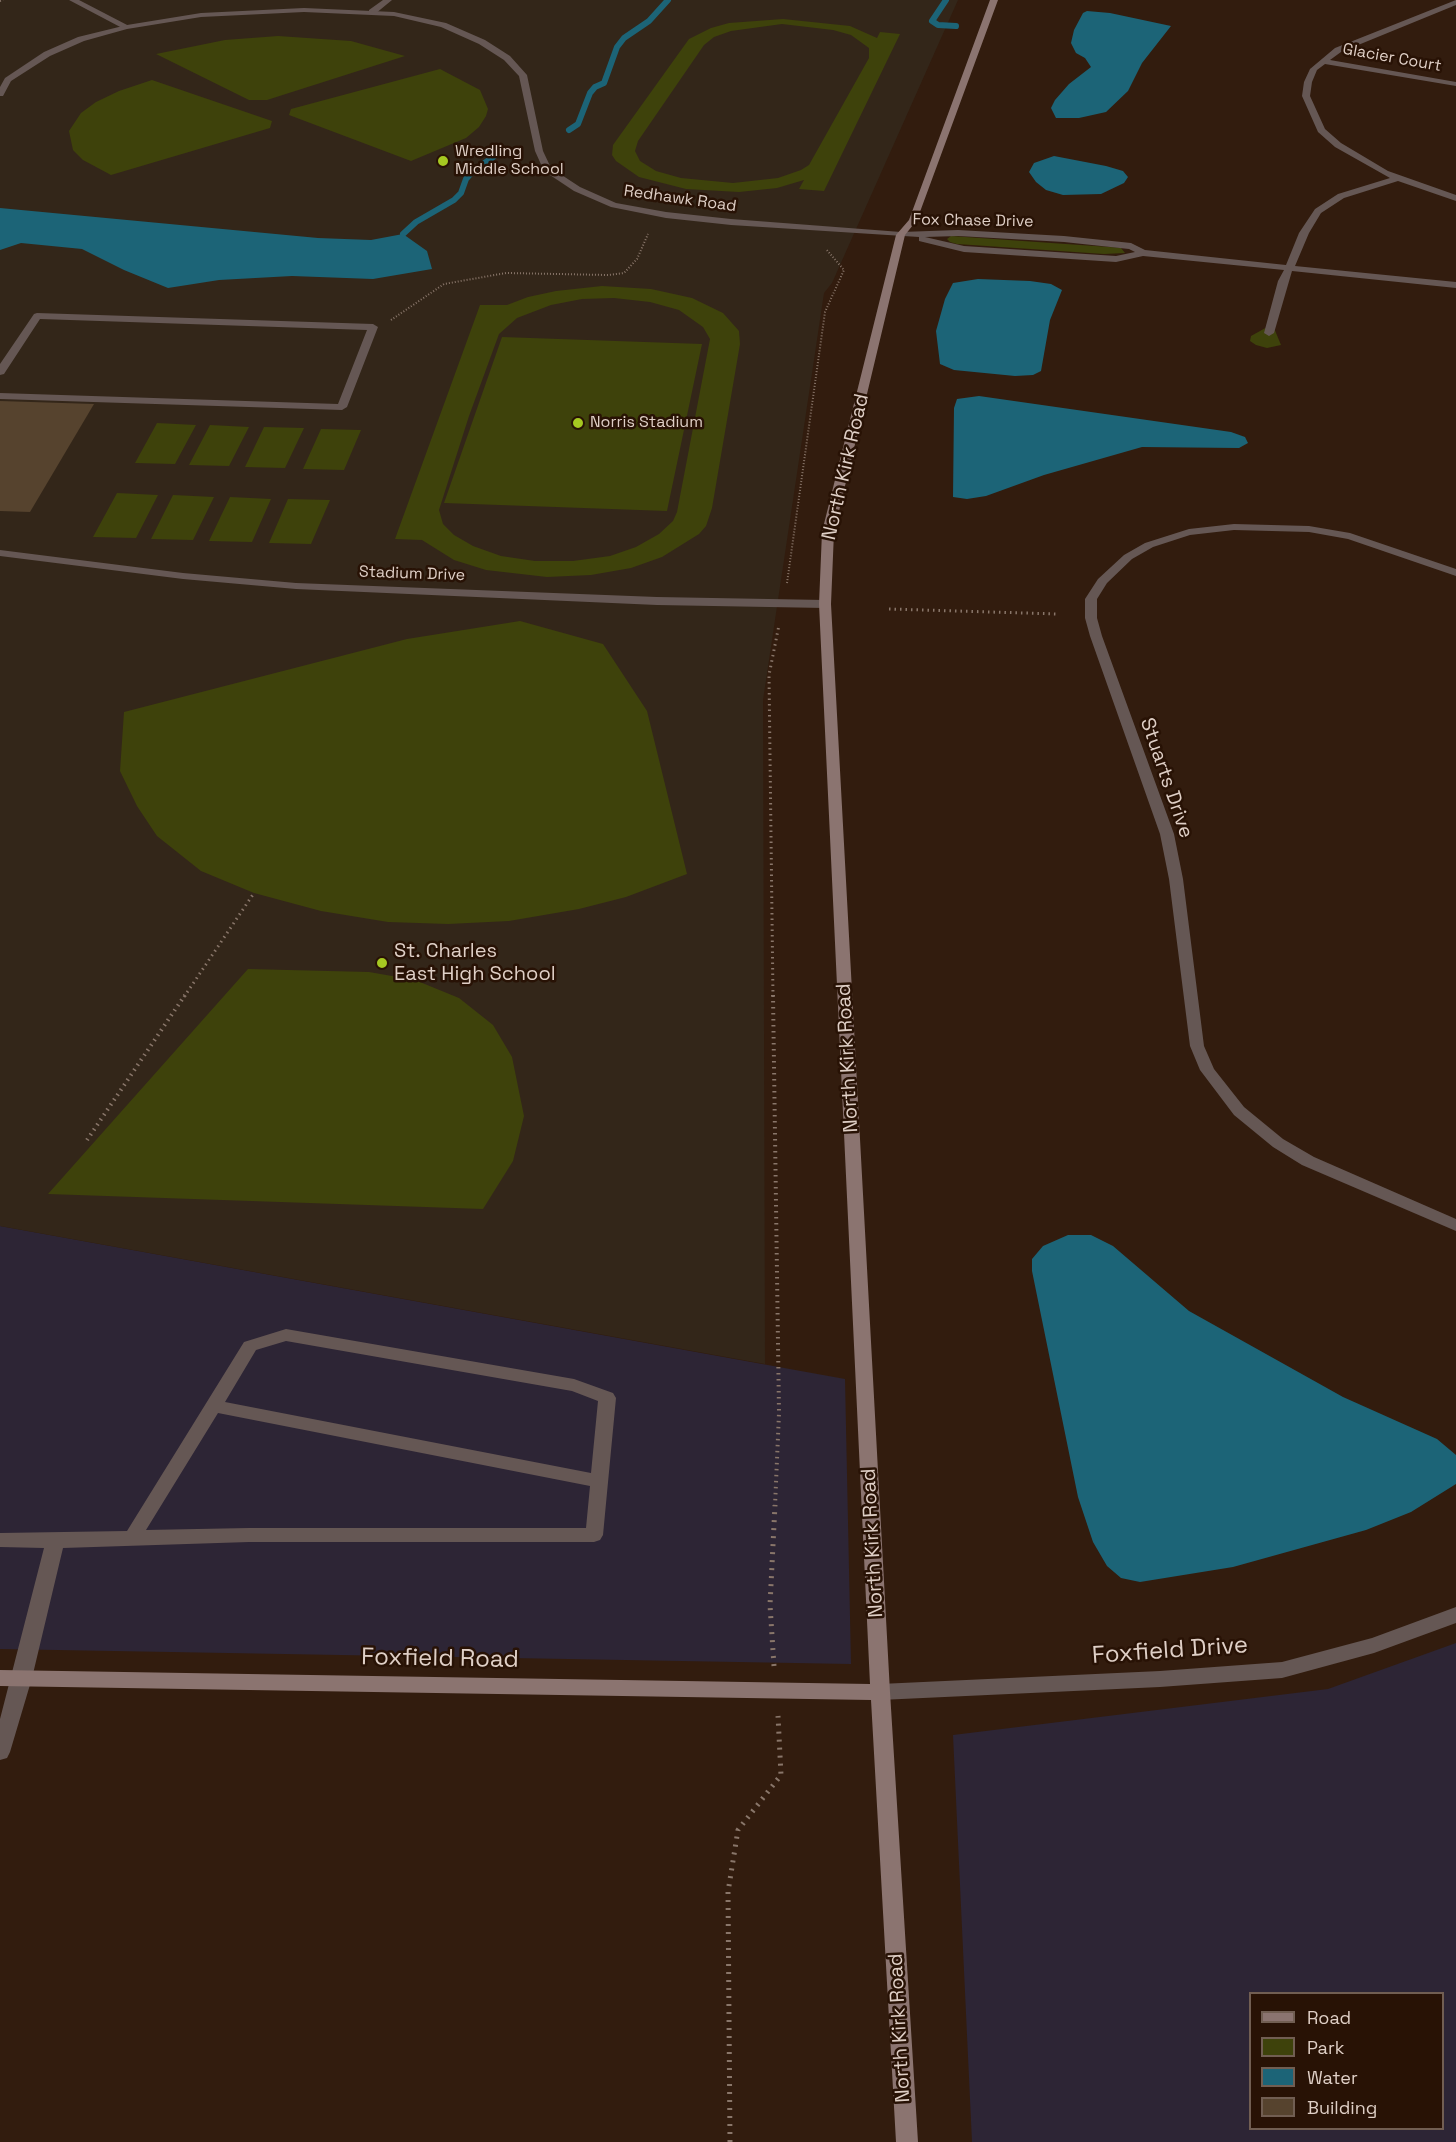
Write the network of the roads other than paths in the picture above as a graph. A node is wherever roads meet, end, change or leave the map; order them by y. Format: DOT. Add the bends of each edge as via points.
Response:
graph roads {
  1 [pos="73,0"];
  2 [pos="388,0"];
  3 [pos="994,0"];
  4 [pos="1456,2"];
  5 [pos="372,12"];
  6 [pos="127,27"];
  7 [pos="1322,61"];
  8 [pos="1456,84"];
  9 [pos="0,94"];
  10 [pos="1397,178"];
  11 [pos="1456,198"];
  12 [pos="901,235"];
  13 [pos="1143,253"];
  14 [pos="1290,267"];
  15 [pos="1456,285"];
  16 [pos="1269,333"];
  17 [pos="2,366"];
  18 [pos="0,396"];
  19 [pos="0,553"];
  20 [pos="1456,573"];
  21 [pos="825,604"];
  22 [pos="1456,1225"];
  23 [pos="214,1406"];
  24 [pos="599,1481"];
  25 [pos="132,1538"];
  26 [pos="0,1540"];
  27 [pos="55,1540"];
  28 [pos="1456,1616"];
  29 [pos="0,1678"];
  30 [pos="22,1678"];
  31 [pos="880,1692"];
  32 [pos="0,1752"];
  33 [pos="907,2142"];
  1 -- 6 [label="street"];
  2 -- 5 [label="street"];
  3 -- 12 [label="main road, North Kirk Road" via="913,220"];
  4 -- 7 [label="street" via="1354,41"];
  5 -- 6 [label="street, Redhawk Road" via="304,10 201,15"];
  5 -- 12 [label="street, Redhawk Road" via="443,25 507,58 523,75 539,151 547,169 577,189 605,201 666,215"];
  6 -- 9 [label="street, Redhawk Road" via="81,39 47,54 8,80"];
  7 -- 8 [label="street, Glacier Court"];
  7 -- 10 [label="street" via="1314,69 1305,96 1321,130 1363,162"];
  10 -- 11 [label="street"];
  10 -- 14 [label="street" via="1341,196 1318,212"];
  12 -- 13 [label="street, Fox Chase Drive" via="976,250 1116,259"];
  12 -- 13 [label="street, Fox Chase Drive" via="958,233 1064,239 1131,246"];
  12 -- 21 [label="main road, North Kirk Road" via="828,532"];
  13 -- 14 [label="street, Fox Chase Drive"];
  14 -- 15 [label="street, Fox Chase Drive"];
  14 -- 16 [label="street" via="1282,280"];
  17 -- 18 [label="street" via="37,316 373,327 342,407"];
  19 -- 21 [label="street, Stadium Drive" via="296,586"];
  20 -- 22 [label="street, Stuarts Drive" via="1350,536 1309,530 1225,528 1189,532 1149,545 1128,557 1102,581 1091,599 1096,636 1167,834 1197,1046 1207,1070 1239,1111 1278,1143 1308,1161"];
  21 -- 31 [label="main road, North Kirk Road"];
  23 -- 24 [label="street"];
  23 -- 24 [label="street" via="250,1346 286,1335 574,1385 607,1398"];
  23 -- 25 [label="street"];
  24 -- 25 [label="street" via="594,1535"];
  25 -- 27 [label="street"];
  26 -- 27 [label="street"];
  27 -- 30 [label="street"];
  28 -- 31 [label="street, Foxfield Drive" via="1374,1645 1281,1670"];
  29 -- 30 [label="main road, Foxfield Road"];
  30 -- 31 [label="main road, Foxfield Road"];
  30 -- 32 [label="street"];
  31 -- 33 [label="main road, North Kirk Road"];
}
